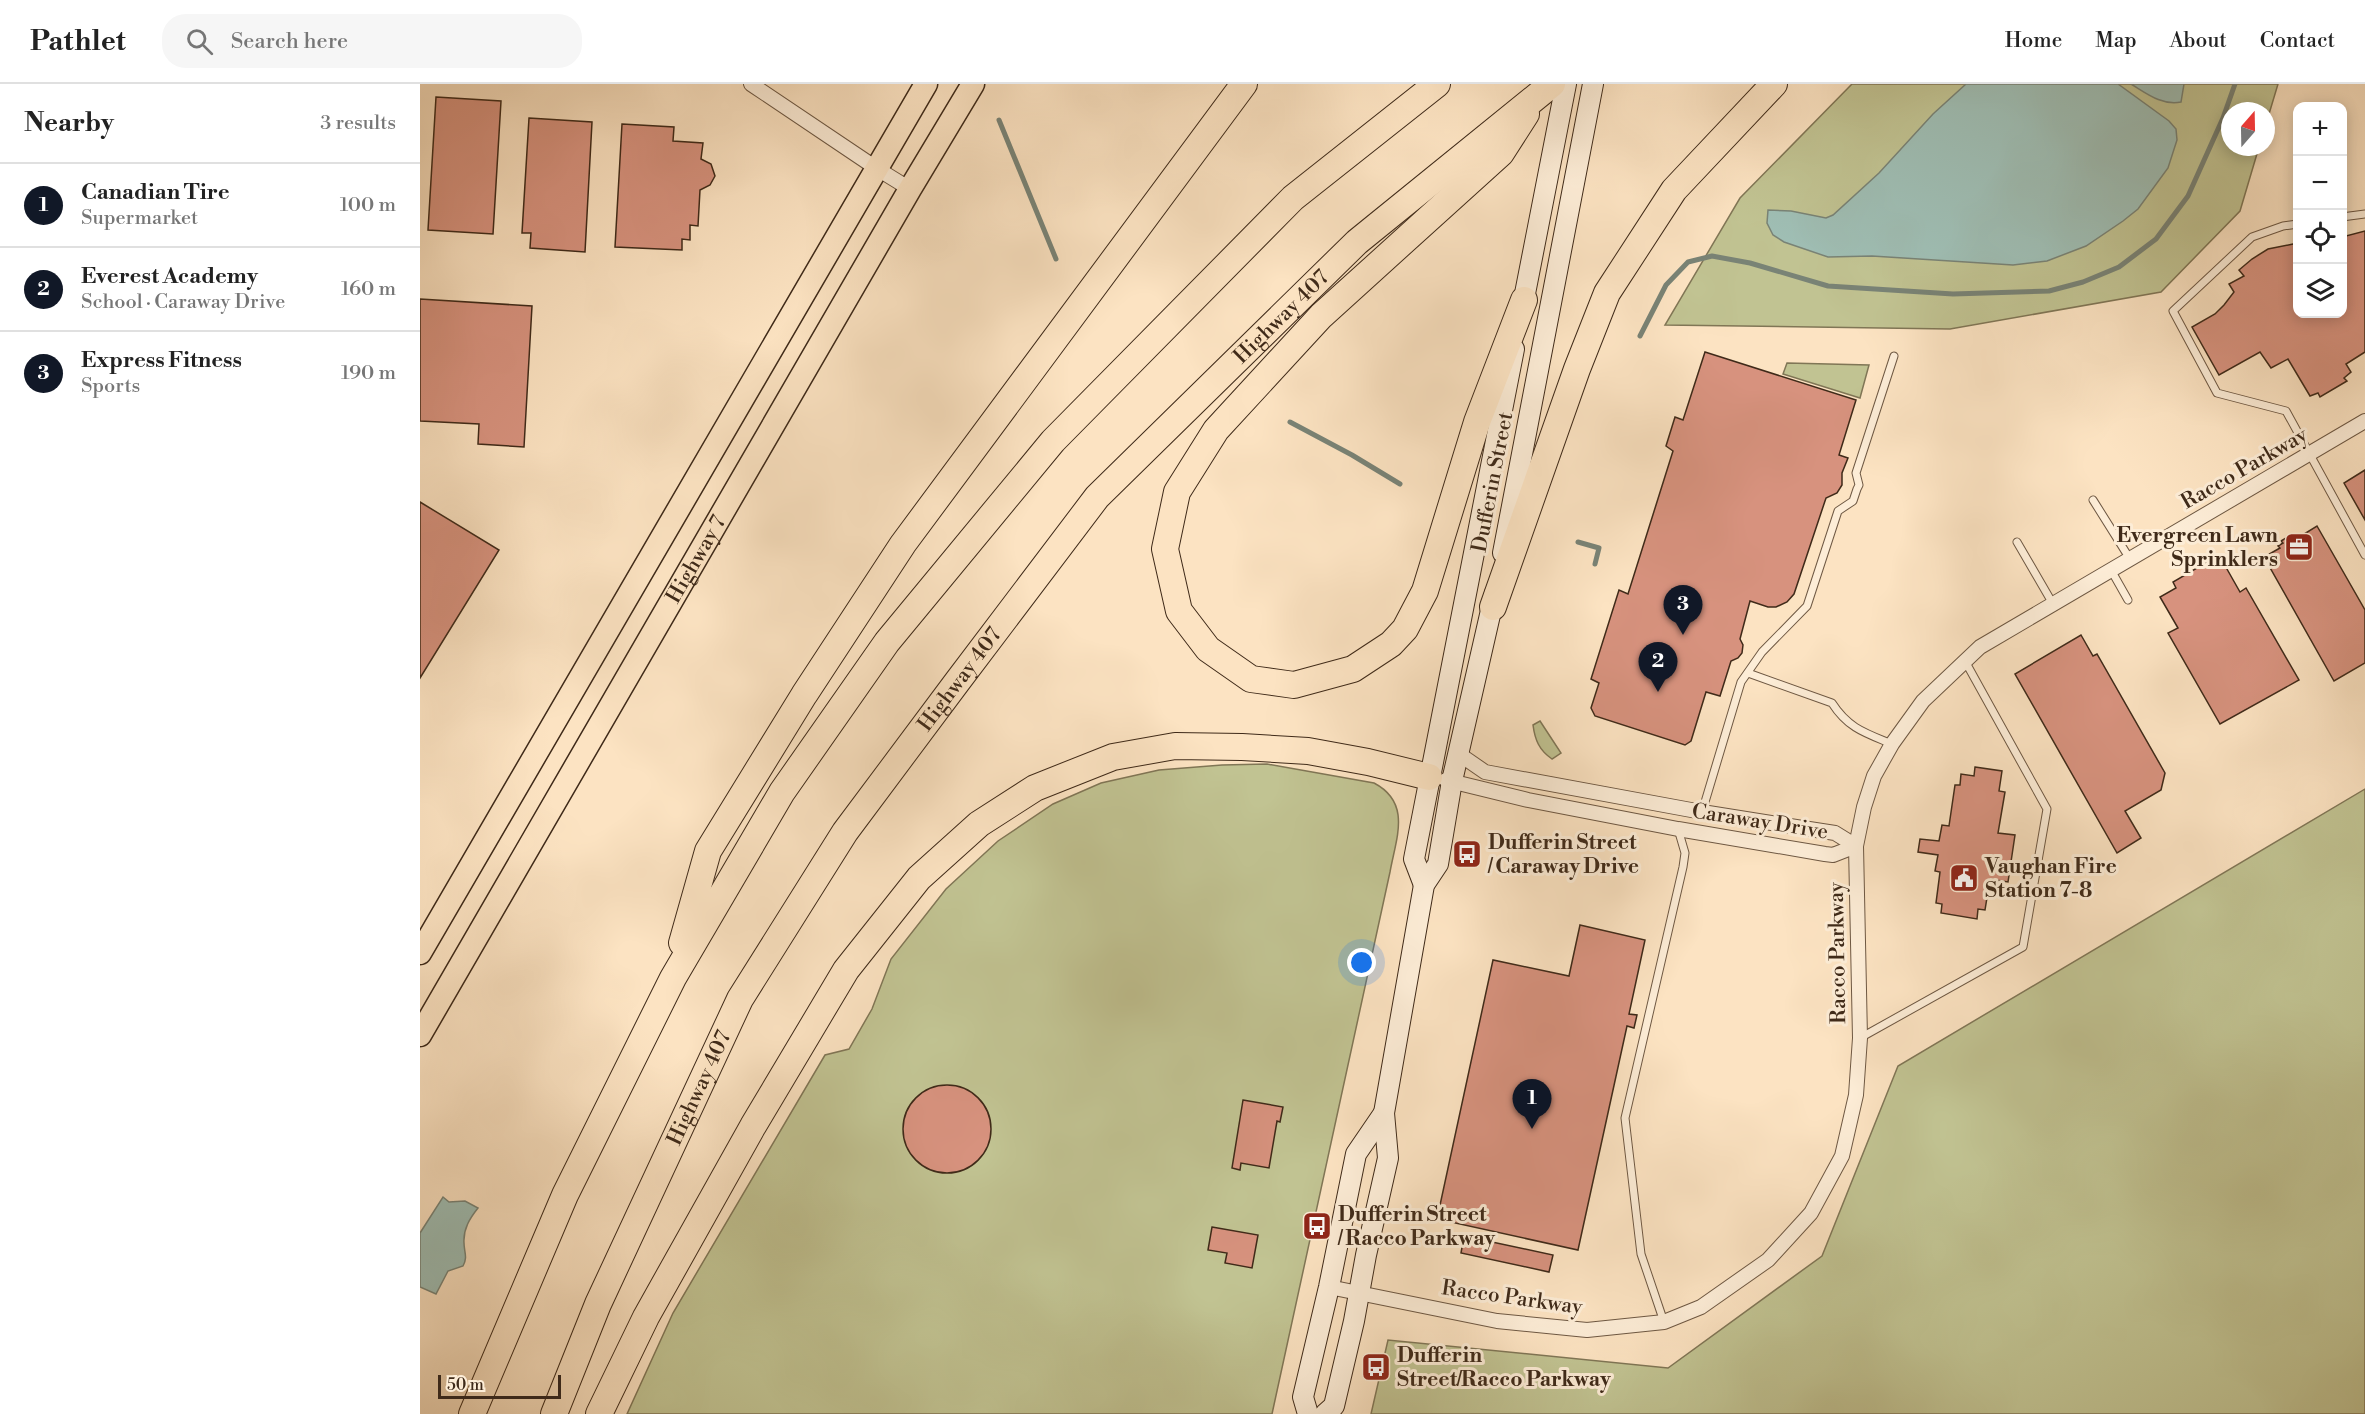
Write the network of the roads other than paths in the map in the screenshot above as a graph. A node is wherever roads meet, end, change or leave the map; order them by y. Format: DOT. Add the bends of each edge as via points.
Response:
graph roads {
  1 [pos="750,84"];
  2 [pos="926,84"];
  3 [pos="973,84"];
  4 [pos="1244,84"];
  5 [pos="1437,84"];
  6 [pos="1566,84"];
  7 [pos="1593,84"];
  8 [pos="1774,84"];
  9 [pos="1546,89"];
  10 [pos="876,168"];
  11 [pos="910,189"];
  12 [pos="2365,214"];
  13 [pos="2347,216"];
  14 [pos="2293,225"];
  15 [pos="1524,300"];
  16 [pos="1894,356"];
  17 [pos="2365,421"];
  18 [pos="2309,454"];
  19 [pos="2093,500"];
  20 [pos="2017,542"];
  21 [pos="2365,555"];
  22 [pos="2130,559"];
  23 [pos="2111,570"];
  24 [pos="2128,600"];
  25 [pos="2054,604"];
  26 [pos="1492,607"];
  27 [pos="1965,661"];
  28 [pos="1748,673"];
  29 [pos="1892,744"];
  30 [pos="1459,754"];
  31 [pos="1440,779"];
  32 [pos="1702,812"];
  33 [pos="1678,829"];
  34 [pos="1856,846"];
  35 [pos="420,953"];
  36 [pos="673,978"];
  37 [pos="420,1035"];
  38 [pos="1860,1038"];
  39 [pos="1384,1113"];
  40 [pos="1329,1287"];
  41 [pos="1359,1292"];
  42 [pos="1664,1322"];
  43 [pos="472,1414"];
  44 [pos="554,1414"];
  45 [pos="599,1414"];
  46 [pos="1308,1414"];
  47 [pos="1325,1414"];
  1 -- 10 [label="street"];
  2 -- 10 [label="main road, Highway 7"];
  3 -- 11 [label="main road, Highway 7"];
  4 -- 36 [label="highway" via="903,544 804,695 708,851"];
  5 -- 36 [label="highway" via="1293,198 1053,441 880,651 782,792"];
  6 -- 15 [label="main road, Dufferin Street"];
  7 -- 26 [label="main road, Dufferin Street"];
  8 -- 26 [label="highway" via="1674,190 1607,293"];
  9 -- 15 [label="highway" via="1501,153 1321,316 1216,430 1177,492 1165,549 1179,611 1208,649 1251,679 1294,685 1353,669 1391,644 1405,629 1425,591 1477,422"];
  9 -- 44 [label="highway, Highway 407" via="1357,243 1097,497 957,682 845,832 740,999 598,1304"];
  10 -- 11 [label="street"];
  10 -- 35 [label="main road, Highway 7"];
  11 -- 37 [label="main road, Highway 7"];
  12 -- 13 [label="lane"];
  14 -- 18 [label="lane" via="2252,237 2173,311 2217,393 2286,411"];
  15 -- 31 [label="main road, Dufferin Street"];
  16 -- 28 [label="lane" via="1856,473 1859,485 1853,501 1838,511 1807,606 1762,652"];
  17 -- 18 [label="street, Racco Parkway"];
  18 -- 21 [label="lane"];
  18 -- 22 [label="street, Racco Parkway"];
  19 -- 22 [label="lane"];
  20 -- 25 [label="lane"];
  22 -- 23 [label="street, Racco Parkway"];
  23 -- 24 [label="lane"];
  23 -- 25 [label="street, Racco Parkway"];
  25 -- 27 [label="street, Racco Parkway" via="1980,647"];
  26 -- 30 [label="main road, Dufferin Street"];
  27 -- 29 [label="street, Racco Parkway" via="1923,701"];
  27 -- 38 [label="lane" via="2047,809 2023,947"];
  28 -- 29 [label="lane" via="1832,703 1852,727"];
  28 -- 32 [label="lane" via="1741,682"];
  29 -- 34 [label="street, Racco Parkway" via="1874,776"];
  30 -- 31 [label="main road, Dufferin Street"];
  30 -- 32 [label="street, Caraway Drive" via="1485,772"];
  31 -- 33 [label="street, Caraway Drive"];
  31 -- 39 [label="main road, Dufferin Street" via="1414,859 1424,885"];
  31 -- 45 [label="highway" via="1308,751 1175,746 1113,757 1035,788 979,824 919,878 846,970 652,1307"];
  32 -- 34 [label="street, Caraway Drive" via="1835,833"];
  33 -- 34 [label="street, Caraway Drive" via="1833,855"];
  33 -- 42 [label="lane" via="1685,853 1683,867 1625,1118 1641,1254"];
  34 -- 38 [label="street, Racco Parkway"];
  36 -- 43 [label="highway" via="565,1196"];
  38 -- 42 [label="street, Racco Parkway" via="1856,1095 1842,1156 1811,1213 1768,1260 1701,1307"];
  39 -- 40 [label="main road, Dufferin Street" via="1356,1154"];
  39 -- 41 [label="main road, Dufferin Street" via="1388,1158"];
  40 -- 41 [label="street, Racco Parkway"];
  40 -- 46 [label="main road, Dufferin Street" via="1303,1397"];
  41 -- 42 [label="street, Racco Parkway" via="1497,1321 1587,1330"];
  41 -- 47 [label="main road, Dufferin Street" via="1334,1406"];
}
